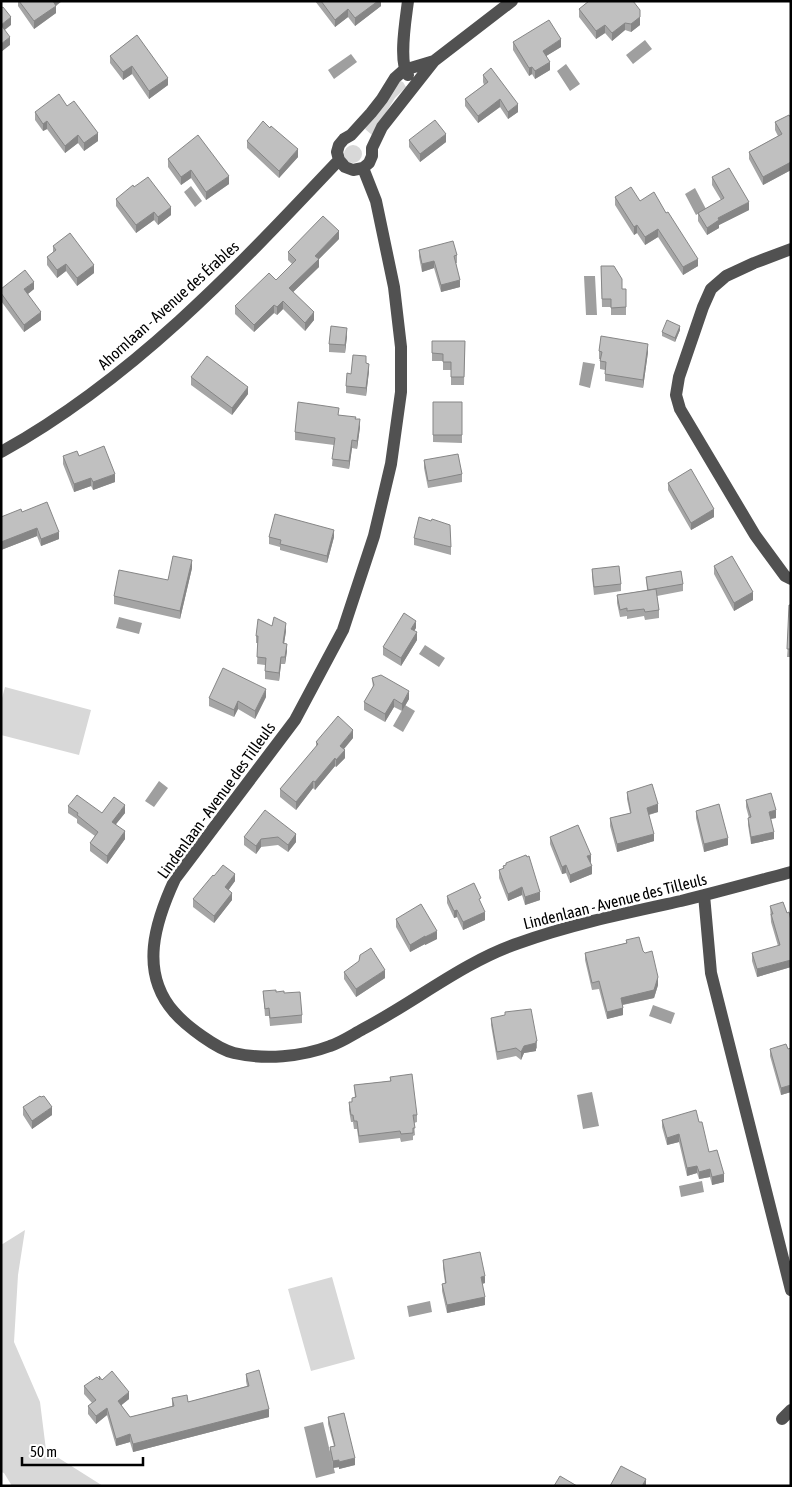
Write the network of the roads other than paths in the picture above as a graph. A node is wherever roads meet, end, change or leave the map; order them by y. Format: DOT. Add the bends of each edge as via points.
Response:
graph roads {
  1 [pos="408,1"];
  2 [pos="512,1"];
  3 [pos="434,61"];
  4 [pos="404,70"];
  5 [pos="419,81"];
  6 [pos="351,135"];
  7 [pos="372,148"];
  8 [pos="339,160"];
  9 [pos="363,168"];
  10 [pos="791,249"];
  11 [pos="1,452"];
  12 [pos="791,579"];
  13 [pos="791,872"];
  14 [pos="704,895"];
  15 [pos="791,1290"];
  1 -- 4 [label="street"];
  2 -- 3 [label="street"];
  3 -- 4 [label="street"];
  3 -- 5 [label="street"];
  4 -- 5 [label="street"];
  4 -- 6 [label="street, Ahornlaan - Avenue des Érables"];
  5 -- 7 [label="street" via="382,127"];
  6 -- 7 [label="street" via="359,135"];
  6 -- 8 [label="street, Ahornlaan - Avenue des Érables" via="339,145"];
  7 -- 9 [label="street" via="369,163"];
  8 -- 9 [label="street" via="345,167"];
  8 -- 11 [label="street, Ahornlaan - Avenue des Érables" via="251,252 146,351 83,401"];
  9 -- 14 [label="street, Lindenlaan - Avenue des Tilleuls" via="376,201 392,277 401,347 401,392 391,464 374,536 343,630 295,720 176,879 163,905 153,957 157,983 168,1005 182,1021 232,1053 297,1055 331,1046 509,946 557,930"];
  10 -- 12 [label="street" via="726,276 712,289 703,306 676,395 680,409 755,535 785,576"];
  13 -- 14 [label="street, Lindenlaan - Avenue des Tilleuls"];
  14 -- 15 [label="street" via="711,972"];
}
